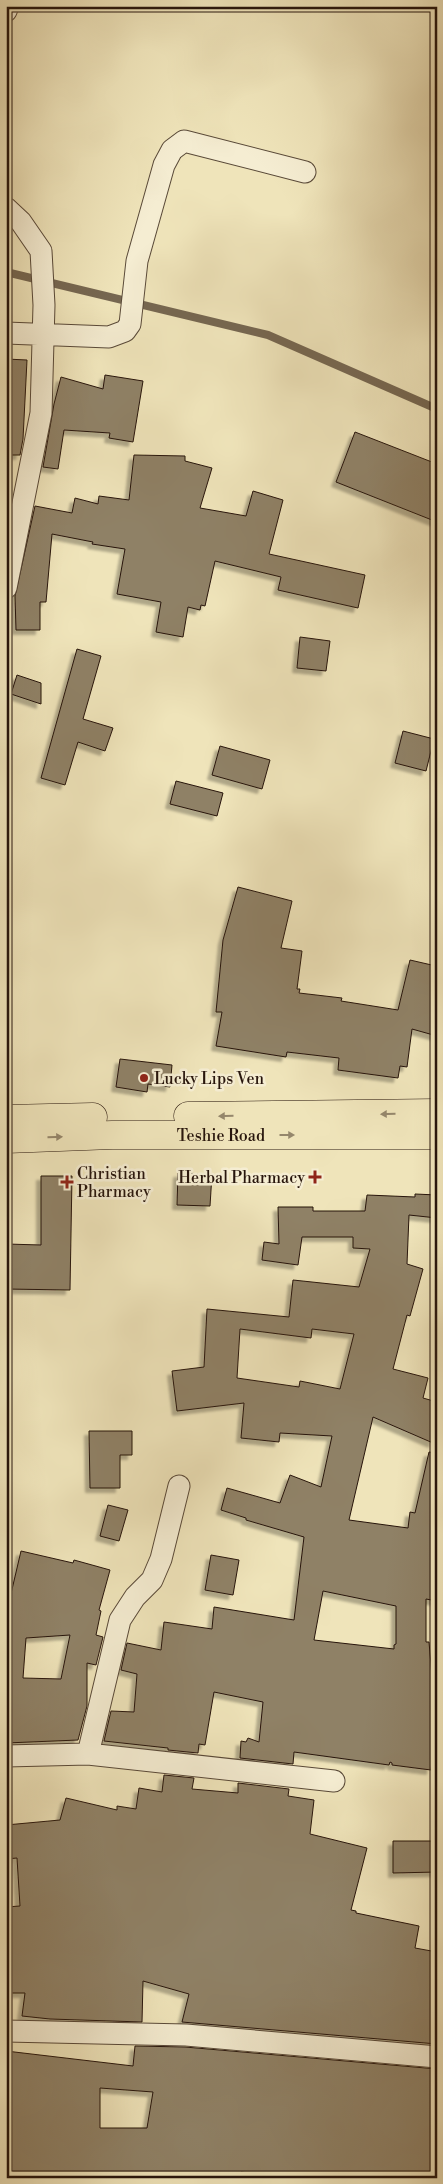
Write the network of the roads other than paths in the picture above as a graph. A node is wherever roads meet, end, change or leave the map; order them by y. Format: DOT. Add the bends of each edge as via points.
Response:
graph roads {
  1 [pos="8,6"];
  2 [pos="6,11"];
  3 [pos="305,172"];
  4 [pos="6,208"];
  5 [pos="6,334"];
  6 [pos="43,336"];
  7 [pos="6,588"];
  8 [pos="437,1113"];
  9 [pos="6,1118"];
  10 [pos="437,1135"];
  11 [pos="6,1139"];
  12 [pos="179,1486"];
  13 [pos="88,1754"];
  14 [pos="6,1756"];
  15 [pos="334,1781"];
  16 [pos="6,2031"];
  17 [pos="437,2057"];
  1 -- 2 [label="street"];
  3 -- 6 [label="street" via="184,140 172,150 164,165 138,261 130,324 125,331 109,338"];
  4 -- 6 [label="street" via="21,222 41,251"];
  5 -- 6 [label="street"];
  6 -- 7 [label="street" via="41,413"];
  8 -- 9 [label="main road, Teshie Road, one-way"];
  11 -- 10 [label="main road, Teshie Road, one-way" via="112,1135"];
  12 -- 13 [label="street" via="161,1559 152,1580 135,1597 120,1620"];
  13 -- 14 [label="street"];
  13 -- 15 [label="street"];
  16 -- 17 [label="street" via="186,2035"];
}
